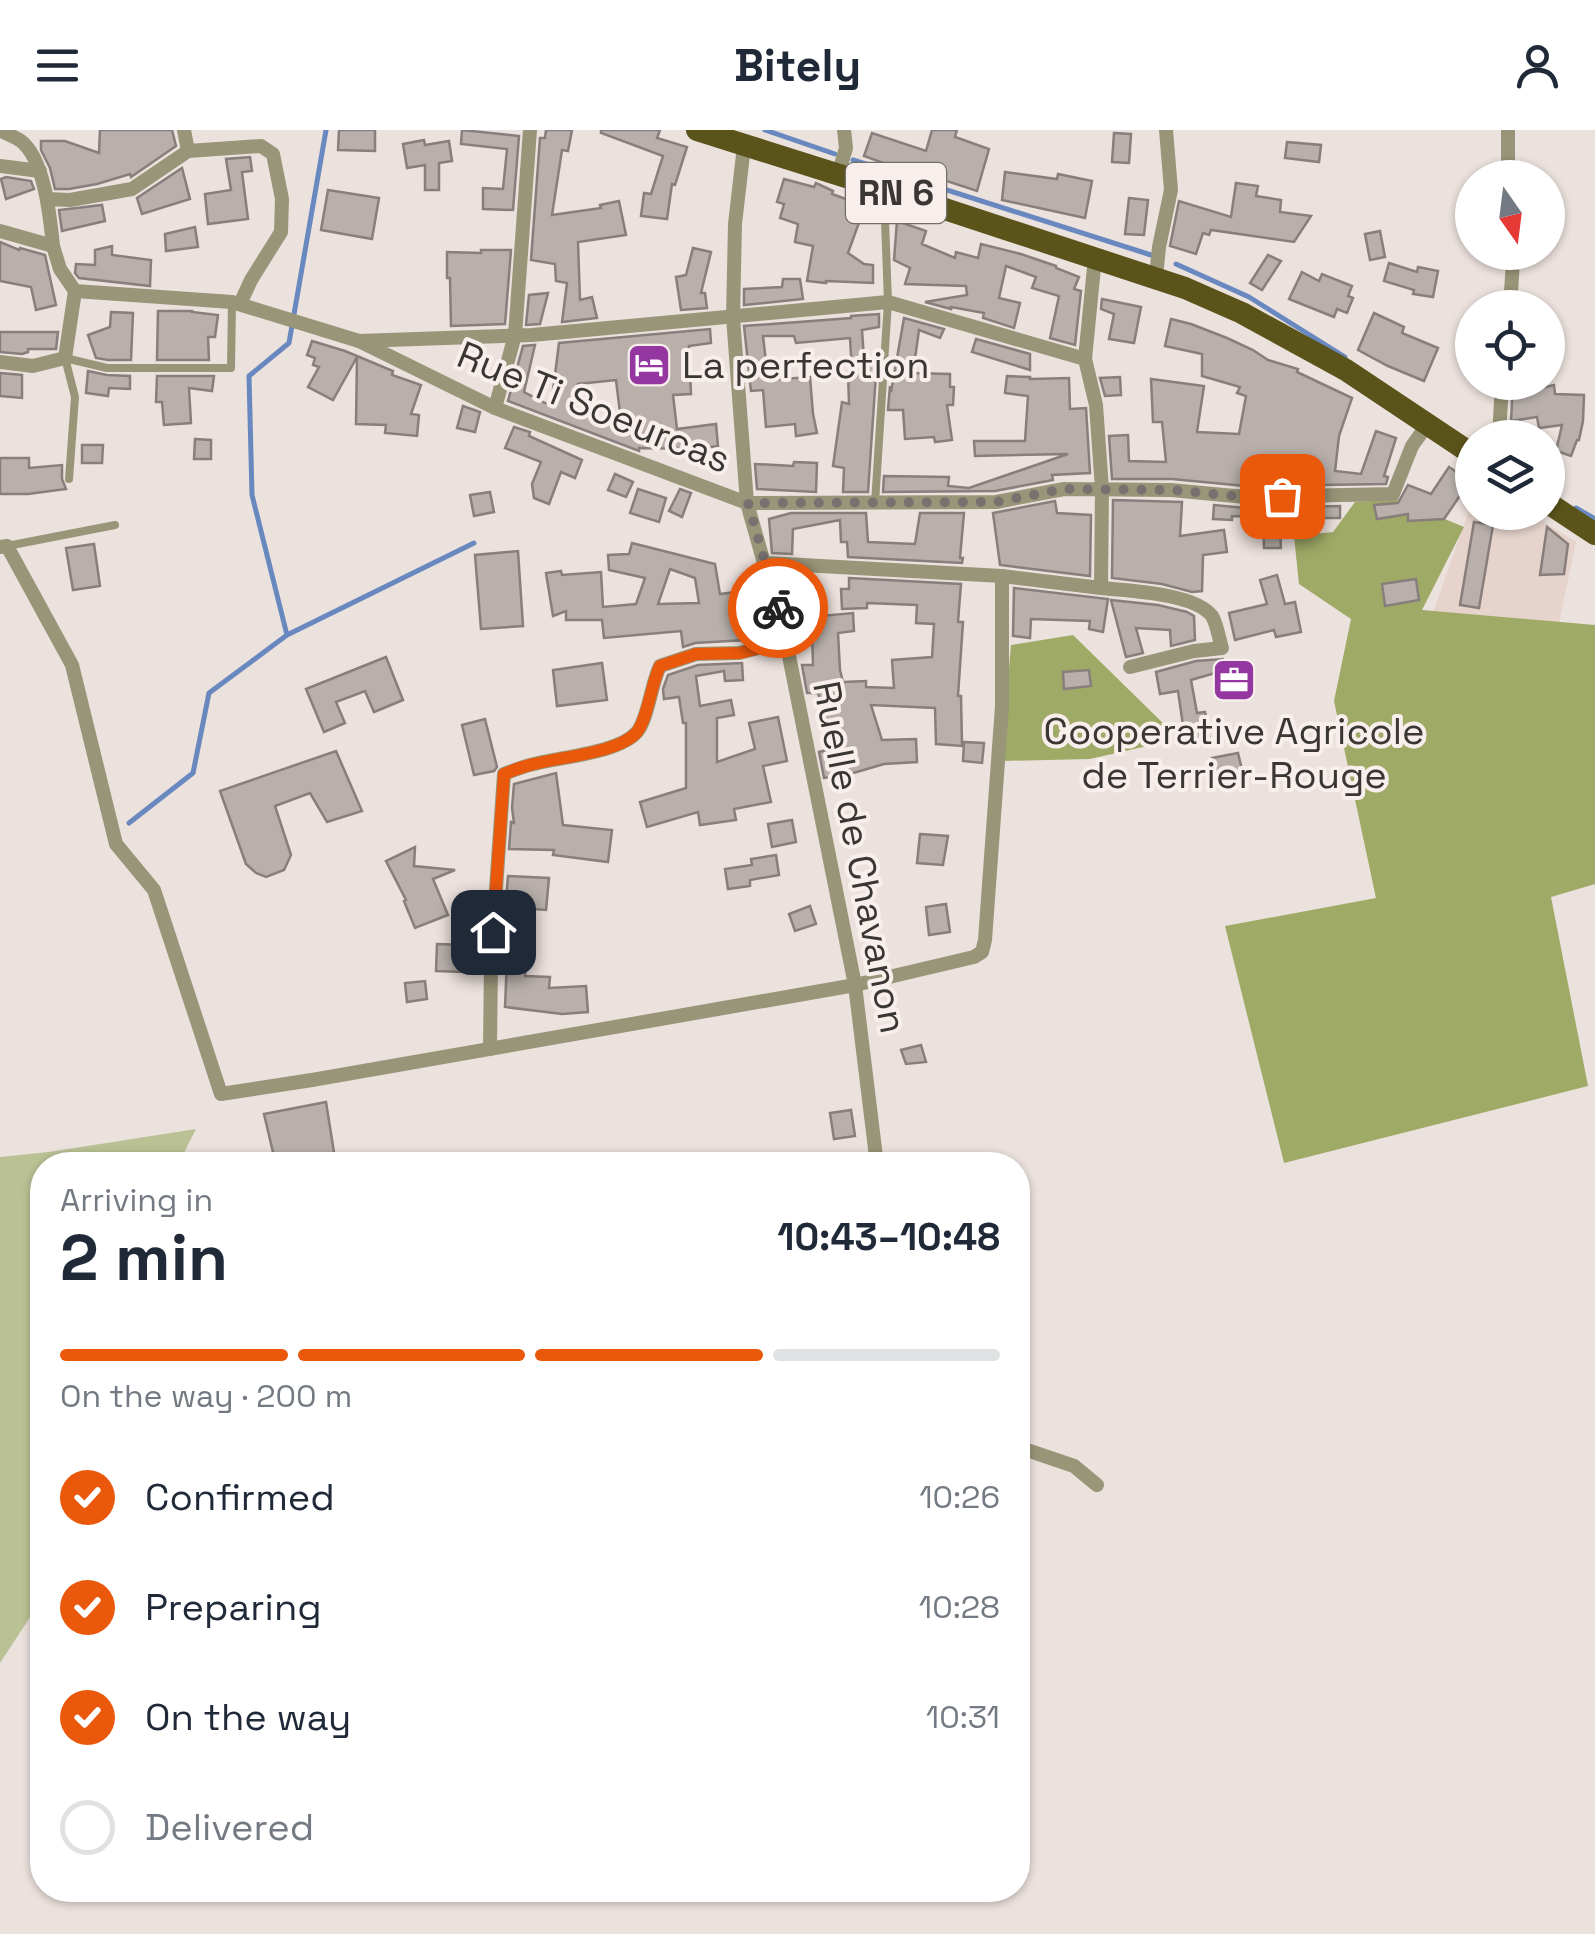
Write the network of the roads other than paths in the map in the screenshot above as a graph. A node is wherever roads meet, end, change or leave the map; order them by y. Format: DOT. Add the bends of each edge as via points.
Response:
graph roads {
  1 [pos="0,130"];
  2 [pos="184,130"];
  3 [pos="530,130"];
  4 [pos="697,130"];
  5 [pos="844,130"];
  6 [pos="1166,130"];
  7 [pos="1508,130"];
  8 [pos="744,146"];
  9 [pos="188,150"];
  10 [pos="1508,160"];
  11 [pos="0,166"];
  12 [pos="40,171"];
  13 [pos="838,175"];
  14 [pos="884,189"];
  15 [pos="47,199"];
  16 [pos="0,231"];
  17 [pos="53,246"];
  18 [pos="1095,258"];
  19 [pos="1156,277"];
  20 [pos="75,291"];
  21 [pos="231,302"];
  22 [pos="888,302"];
  23 [pos="733,317"];
  24 [pos="515,336"];
  25 [pos="359,341"];
  26 [pos="65,358"];
  27 [pos="1085,359"];
  28 [pos="0,362"];
  29 [pos="495,408"];
  30 [pos="1426,424"];
  31 [pos="1455,443"];
  32 [pos="69,479"];
  33 [pos="1102,489"];
  34 [pos="748,503"];
  35 [pos="875,503"];
  36 [pos="1565,514"];
  37 [pos="115,525"];
  38 [pos="1595,534"];
  39 [pos="4,546"];
  40 [pos="766,563"];
  41 [pos="1002,576"];
  42 [pos="1102,588"];
  43 [pos="786,641"];
  44 [pos="1130,668"];
  45 [pos="855,985"];
  46 [pos="490,1049"];
  47 [pos="875,1152"];
  48 [pos="1030,1452"];
  49 [pos="1098,1485"];
  1 -- 12 [label="street" via="24,143"];
  2 -- 9 [label="street"];
  3 -- 24 [label="street"];
  4 -- 8 [label="main road, RN 6"];
  5 -- 13 [label="street"];
  6 -- 19 [label="street" via="1172,190"];
  7 -- 10 [label="street"];
  8 -- 13 [label="main road, RN 6"];
  8 -- 23 [label="street, Ruelle de Chavanon"];
  9 -- 15 [label="street" via="132,189"];
  9 -- 21 [label="street" via="261,146 273,154 281,232"];
  11 -- 12 [label="street"];
  12 -- 15 [label="street"];
  13 -- 14 [label="main road, RN 6"];
  14 -- 18 [label="main road, RN 6"];
  14 -- 22 [label="lane"];
  15 -- 17 [label="street"];
  16 -- 17 [label="street"];
  17 -- 20 [label="street"];
  18 -- 19 [label="main road, RN 6"];
  18 -- 27 [label="street"];
  19 -- 30 [label="main road, RN 6" via="1242,313"];
  20 -- 21 [label="street"];
  20 -- 26 [label="street"];
  21 -- 25 [label="street"];
  21 -- 26 [label="lane" via="231,368 108,368"];
  22 -- 23 [label="street"];
  22 -- 27 [label="street"];
  22 -- 35 [label="lane"];
  23 -- 24 [label="street"];
  23 -- 34 [label="street, Ruelle de Chavanon"];
  24 -- 25 [label="street"];
  24 -- 29 [label="street"];
  25 -- 29 [label="street, Rue Ti Soeurcas"];
  26 -- 28 [label="street" via="33,366"];
  26 -- 32 [label="lane" via="76,398"];
  27 -- 33 [label="street"];
  29 -- 34 [label="street, Rue Ti Soeurcas"];
  30 -- 31 [label="main road, RN 6"];
  30 -- 33 [label="street, Rue Ti Soeurcas" via="1393,494 1245,497"];
  33 -- 35 [label="street, Rue Ti Soeurcas" via="996,502"];
  33 -- 42 [label="street"];
  34 -- 35 [label="street, Rue Ti Soeurcas"];
  34 -- 40 [label="street, Ruelle de Chavanon"];
  36 -- 38 [label="main road"];
  37 -- 39 [label="lane"];
  39 -- 46 [label="street" via="72,665 116,844 154,890 221,1094"];
  40 -- 41 [label="street"];
  40 -- 43 [label="street, Ruelle de Chavanon"];
  41 -- 42 [label="street"];
  41 -- 45 [label="street" via="1002,706 982,952"];
  42 -- 44 [label="street" via="1194,603 1212,616 1222,648"];
  43 -- 45 [label="street, Ruelle de Chavanon"];
  43 -- 46 [label="street" via="660,666 635,734 504,774"];
  45 -- 46 [label="street"];
  45 -- 47 [label="street, Ruelle de Chavanon"];
  48 -- 49 [label="street" via="1074,1466"];
}
